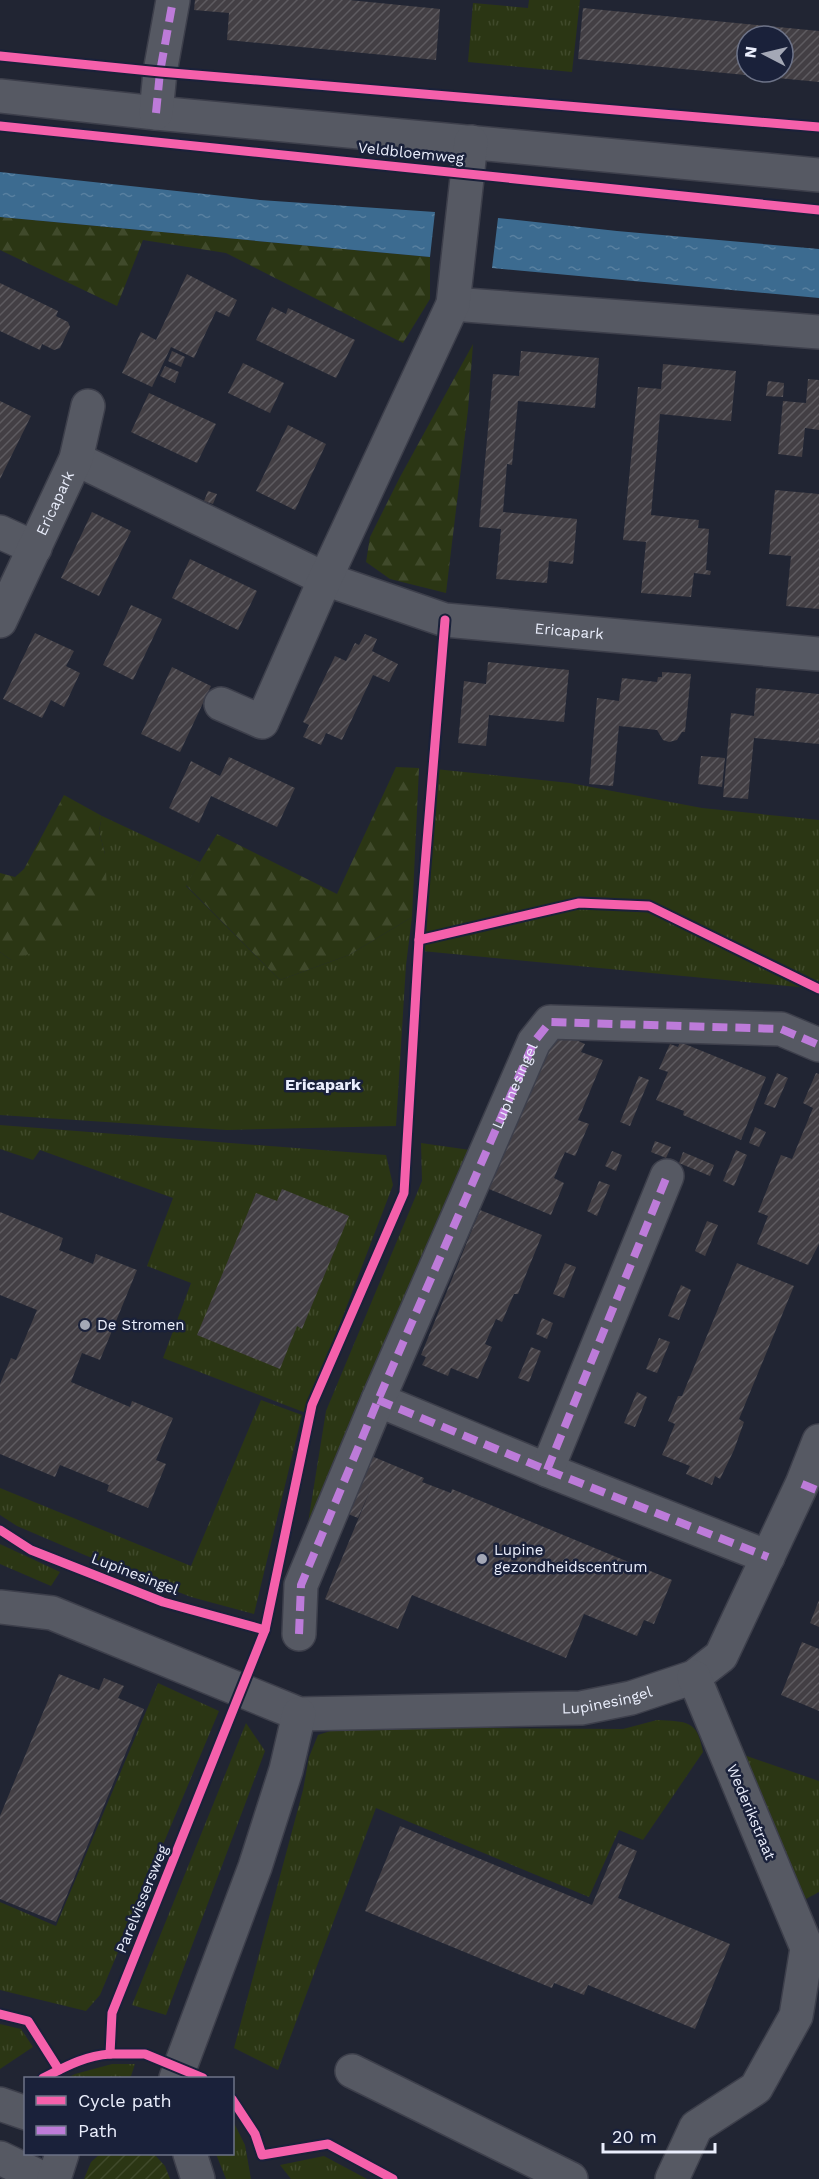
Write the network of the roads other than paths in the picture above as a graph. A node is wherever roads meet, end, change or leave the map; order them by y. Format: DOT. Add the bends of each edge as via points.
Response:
graph roads {
  1 [pos="172,0"];
  2 [pos="0,96"];
  3 [pos="156,113"];
  4 [pos="471,142"];
  5 [pos="819,175"];
  6 [pos="453,304"];
  7 [pos="819,332"];
  8 [pos="88,406"];
  9 [pos="76,459"];
  10 [pos="0,532"];
  11 [pos="35,548"];
  12 [pos="325,579"];
  13 [pos="0,621"];
  14 [pos="819,654"];
  15 [pos="222,704"];
  16 [pos="819,1045"];
  17 [pos="667,1176"];
  18 [pos="378,1400"];
  19 [pos="819,1441"];
  20 [pos="547,1470"];
  21 [pos="810,1487"];
  22 [pos="768,1557"];
  23 [pos="0,1607"];
  24 [pos="299,1634"];
  25 [pos="694,1677"];
  26 [pos="299,1714"];
  27 [pos="813,1950"];
  28 [pos="352,2071"];
  29 [pos="177,2077"];
  30 [pos="0,2104"];
  31 [pos="24,2112"];
  32 [pos="62,2155"];
  33 [pos="190,2155"];
  34 [pos="0,2158"];
  35 [pos="44,2179"];
  36 [pos="54,2179"];
  37 [pos="198,2179"];
  38 [pos="571,2179"];
  39 [pos="672,2179"];
  1 -- 3 [label="street"];
  2 -- 3 [label="street, Veldbloemweg"];
  3 -- 4 [label="street, Veldbloemweg"];
  4 -- 5 [label="street, Veldbloemweg"];
  4 -- 6 [label="street"];
  6 -- 7 [label="street"];
  6 -- 12 [label="street"];
  8 -- 9 [label="street, Ericapark"];
  9 -- 11 [label="street, Ericapark"];
  9 -- 12 [label="street, Ericapark"];
  10 -- 11 [label="street, Ericapark"];
  11 -- 13 [label="street, Ericapark"];
  12 -- 14 [label="street, Ericapark" via="445,620"];
  12 -- 15 [label="street" via="262,722"];
  16 -- 18 [label="street, Lupinesingel" via="781,1029 550,1022 534,1042"];
  17 -- 20 [label="street"];
  18 -- 20 [label="street"];
  18 -- 24 [label="street, Lupinesingel" via="301,1585"];
  19 -- 21 [label="street, Lupinesingel"];
  20 -- 22 [label="street"];
  21 -- 22 [label="street, Lupinesingel"];
  22 -- 25 [label="street, Lupinesingel" via="721,1656"];
  23 -- 26 [label="street, Lupinesingel" via="52,1613"];
  25 -- 26 [label="street, Lupinesingel" via="631,1698 581,1708"];
  25 -- 27 [label="street, Wederikstraat"];
  26 -- 29 [label="street" via="255,1868"];
  27 -- 39 [label="street, Wederikstraat" via="796,2016 756,2088 696,2127"];
  28 -- 38 [label="street"];
  30 -- 31 [label="street"];
  32 -- 36 [label="street"];
  33 -- 37 [label="street"];
  34 -- 35 [label="street"];
}
